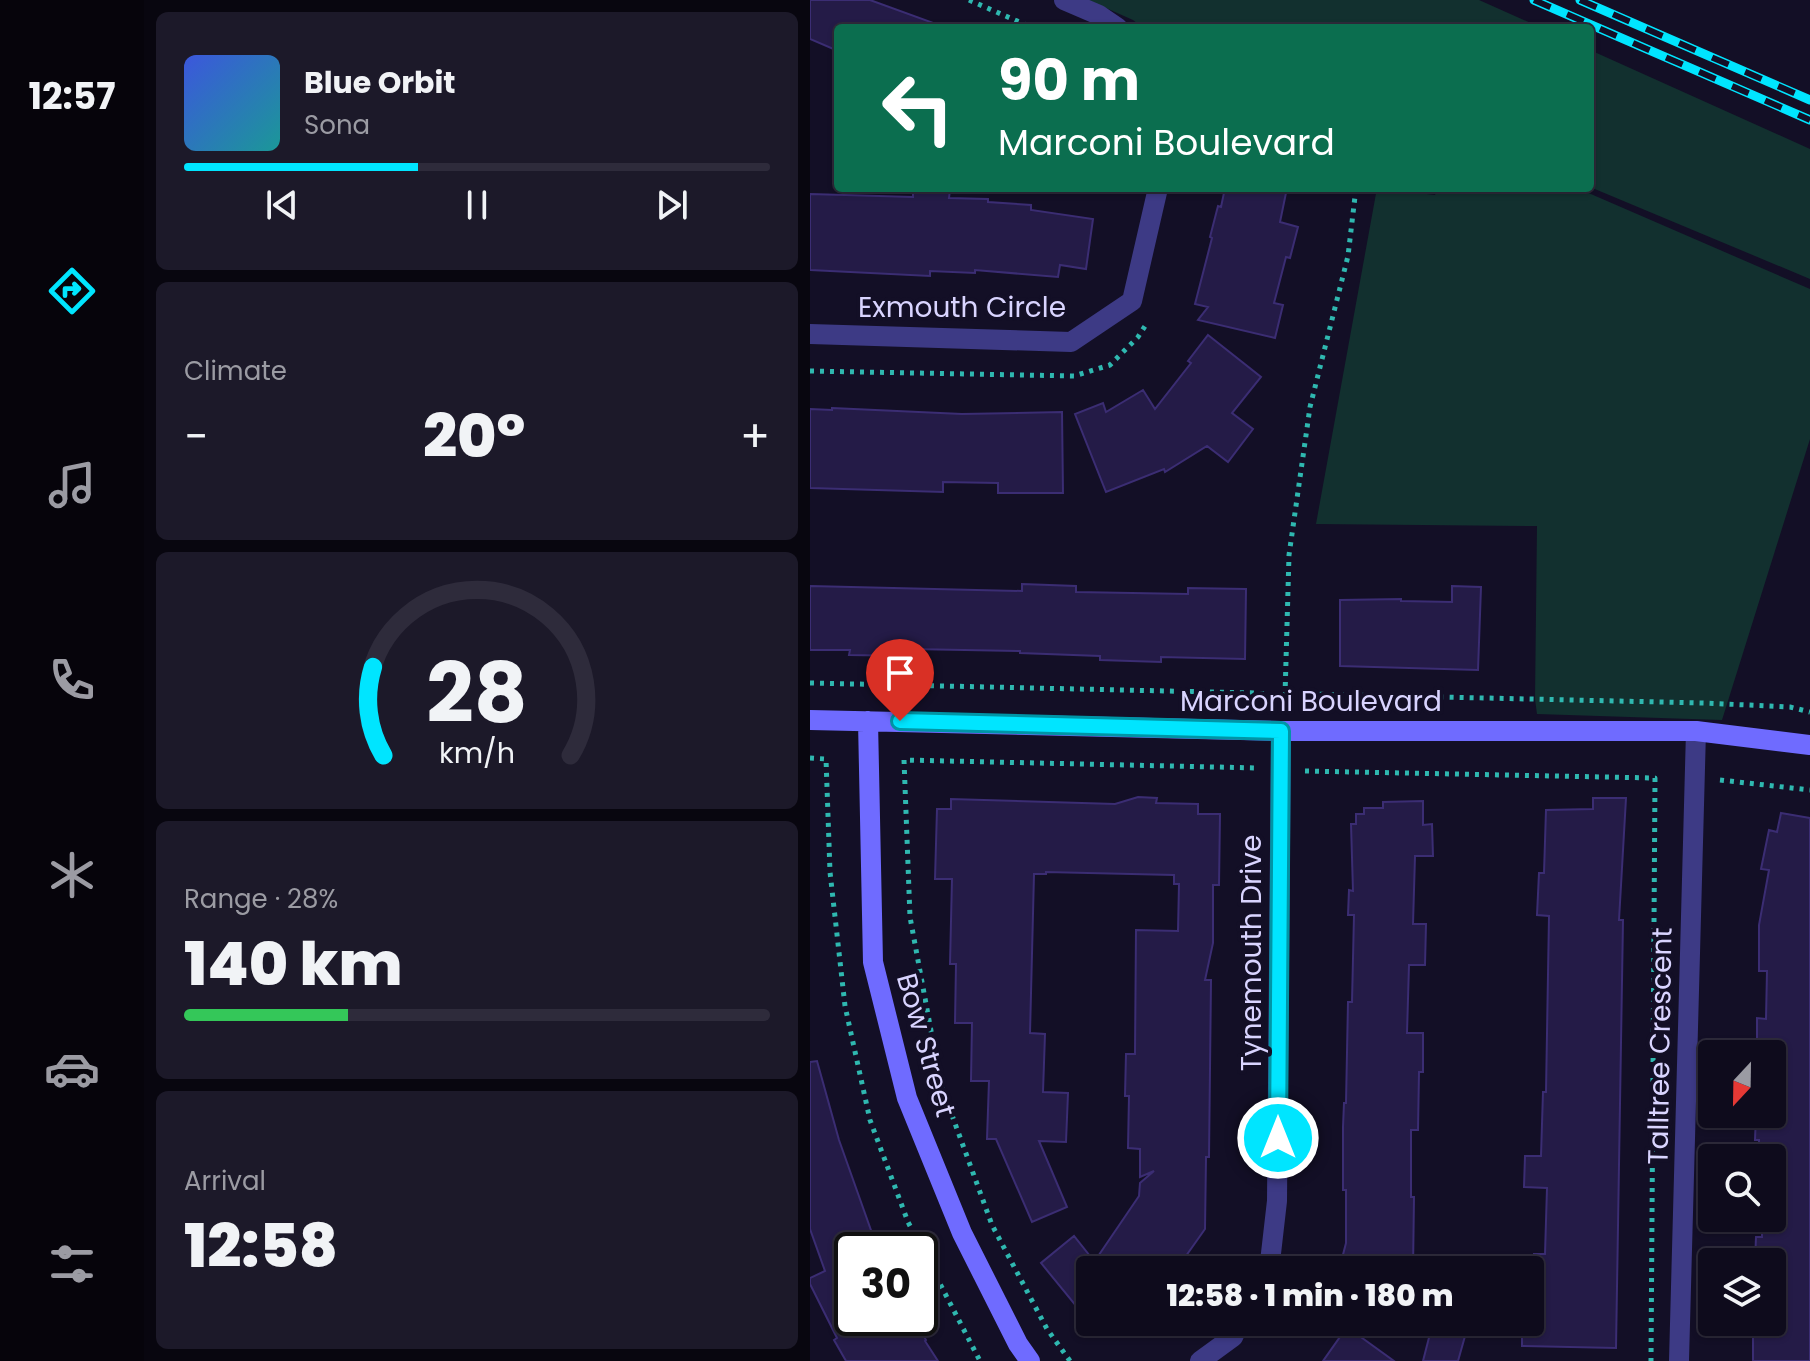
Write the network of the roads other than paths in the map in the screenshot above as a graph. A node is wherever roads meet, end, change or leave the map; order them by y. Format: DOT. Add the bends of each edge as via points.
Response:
graph roads {
  1 [pos="1064,0"];
  2 [pos="1112,24"];
  3 [pos="1157,192"];
  4 [pos="810,334"];
  5 [pos="810,720"];
  6 [pos="868,721"];
  7 [pos="1281,731"];
  8 [pos="1696,731"];
  9 [pos="1810,745"];
  10 [pos="1271,1256"];
  11 [pos="1233,1336"];
  12 [pos="1030,1361"];
  13 [pos="1200,1361"];
  14 [pos="1679,1361"];
  1 -- 2 [label="street"];
  3 -- 4 [label="street, Exmouth Circle" via="1132,301 1071,342"];
  5 -- 6 [label="street, Marconi Boulevard"];
  6 -- 7 [label="street, Marconi Boulevard"];
  6 -- 12 [label="street, Bow Street" via="873,962 907,1098 962,1233"];
  7 -- 8 [label="street, Marconi Boulevard"];
  7 -- 10 [label="street, Tynemouth Drive" via="1277,1201"];
  8 -- 9 [label="street, Marconi Boulevard"];
  8 -- 14 [label="street, Talltree Crescent"];
  11 -- 13 [label="street"];
}
